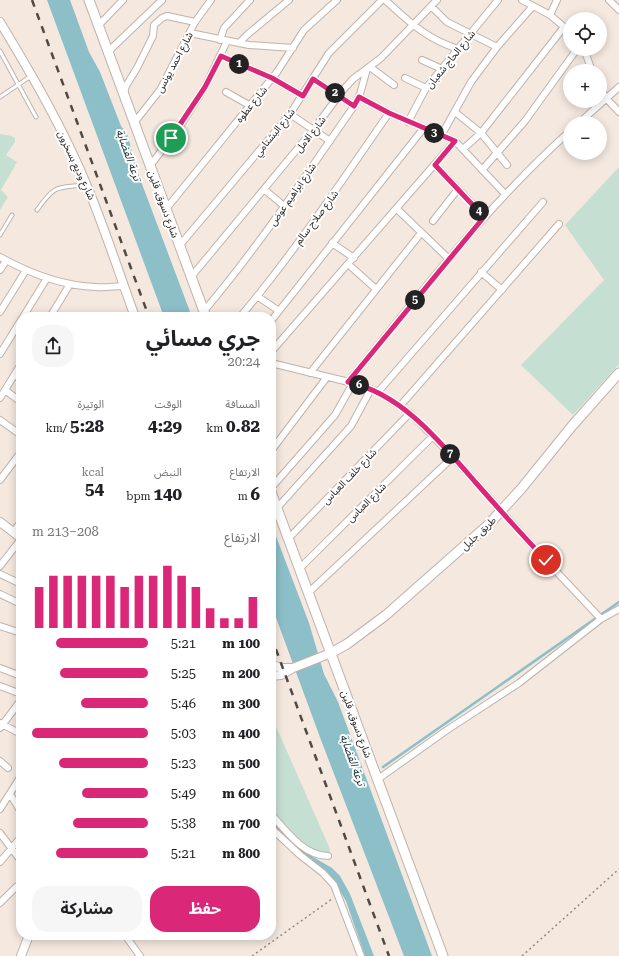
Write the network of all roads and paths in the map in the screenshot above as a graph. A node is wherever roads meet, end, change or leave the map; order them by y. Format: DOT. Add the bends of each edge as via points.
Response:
graph roads {
  1 [pos="89,0"];
  2 [pos="123,0"];
  3 [pos="162,0"];
  4 [pos="211,0"];
  5 [pos="250,0"];
  6 [pos="289,0"];
  7 [pos="337,0"];
  8 [pos="382,0"];
  9 [pos="386,0"];
  10 [pos="498,0"];
  11 [pos="522,0"];
  12 [pos="557,0"];
  13 [pos="609,0"];
  14 [pos="433,2"];
  15 [pos="533,6"];
  16 [pos="619,10"];
  17 [pos="550,15"];
  18 [pos="0,22"];
  19 [pos="196,22"];
  20 [pos="412,25"];
  21 [pos="563,25"];
  22 [pos="98,26"];
  23 [pos="563,27"];
  24 [pos="190,33"];
  25 [pos="470,34"];
  26 [pos="220,40"];
  27 [pos="227,41"];
  28 [pos="239,44"];
  29 [pos="497,47"];
  30 [pos="293,48"];
  31 [pos="458,49"];
  32 [pos="0,51"];
  33 [pos="108,53"];
  34 [pos="221,56"];
  35 [pos="572,56"];
  36 [pos="422,60"];
  37 [pos="368,68"];
  38 [pos="442,69"];
  39 [pos="33,75"];
  40 [pos="272,78"];
  41 [pos="405,78"];
  42 [pos="313,79"];
  43 [pos="18,85"];
  44 [pos="394,85"];
  45 [pos="619,87"];
  46 [pos="426,88"];
  47 [pos="226,92"];
  48 [pos="124,95"];
  49 [pos="303,96"];
  50 [pos="338,96"];
  51 [pos="0,97"];
  52 [pos="359,97"];
  53 [pos="607,97"];
  54 [pos="607,99"];
  55 [pos="250,105"];
  56 [pos="354,106"];
  57 [pos="595,108"];
  58 [pos="455,112"];
  59 [pos="619,112"];
  60 [pos="389,113"];
  61 [pos="290,114"];
  62 [pos="587,116"];
  63 [pos="36,117"];
  64 [pos="408,122"];
  65 [pos="134,123"];
  66 [pos="423,128"];
  67 [pos="313,130"];
  68 [pos="481,133"];
  69 [pos="441,136"];
  70 [pos="563,138"];
  71 [pos="330,141"];
  72 [pos="455,141"];
  73 [pos="463,149"];
  74 [pos="498,154"];
  75 [pos="507,164"];
  76 [pos="435,165"];
  77 [pos="150,166"];
  78 [pos="482,170"];
  79 [pos="87,185"];
  80 [pos="265,190"];
  81 [pos="458,190"];
  82 [pos="504,194"];
  83 [pos="543,202"];
  84 [pos="284,206"];
  85 [pos="166,209"];
  86 [pos="397,209"];
  87 [pos="37,210"];
  88 [pos="12,215"];
  89 [pos="484,217"];
  90 [pos="433,221"];
  91 [pos="559,224"];
  92 [pos="421,233"];
  93 [pos="0,235"];
  94 [pos="332,243"];
  95 [pos="180,246"];
  96 [pos="354,258"];
  97 [pos="3,259"];
  98 [pos="449,259"];
  99 [pos="348,264"];
  100 [pos="0,270"];
  101 [pos="26,270"];
  102 [pos="481,272"];
  103 [pos="191,277"];
  104 [pos="47,278"];
  105 [pos="70,284"];
  106 [pos="124,286"];
  107 [pos="376,289"];
  108 [pos="502,290"];
  109 [pos="257,296"];
  110 [pos="279,311"];
  111 [pos="0,312"];
  112 [pos="26,312"];
  113 [pos="53,312"];
  114 [pos="133,312"];
  115 [pos="204,312"];
  116 [pos="206,312"];
  117 [pos="244,312"];
  118 [pos="276,315"];
  119 [pos="16,328"];
  120 [pos="276,346"];
  121 [pos="0,354"];
  122 [pos="276,364"];
  123 [pos="310,373"];
  124 [pos="619,373"];
  125 [pos="15,374"];
  126 [pos="328,377"];
  127 [pos="350,382"];
  128 [pos="371,389"];
  129 [pos="5,390"];
  130 [pos="378,392"];
  131 [pos="0,398"];
  132 [pos="16,398"];
  133 [pos="400,406"];
  134 [pos="410,413"];
  135 [pos="0,420"];
  136 [pos="16,431"];
  137 [pos="433,436"];
  138 [pos="276,445"];
  139 [pos="453,457"];
  140 [pos="16,459"];
  141 [pos="0,480"];
  142 [pos="276,482"];
  143 [pos="277,508"];
  144 [pos="501,511"];
  145 [pos="0,522"];
  146 [pos="16,528"];
  147 [pos="13,532"];
  148 [pos="16,534"];
  149 [pos="288,539"];
  150 [pos="16,545"];
  151 [pos="0,566"];
  152 [pos="299,569"];
  153 [pos="0,574"];
  154 [pos="16,582"];
  155 [pos="308,593"];
  156 [pos="0,594"];
  157 [pos="16,602"];
  158 [pos="619,609"];
  159 [pos="601,619"];
  160 [pos="0,626"];
  161 [pos="16,631"];
  162 [pos="327,655"];
  163 [pos="276,666"];
  164 [pos="0,668"];
  165 [pos="293,668"];
  166 [pos="16,674"];
  167 [pos="276,676"];
  168 [pos="0,686"];
  169 [pos="16,692"];
  170 [pos="16,706"];
  171 [pos="1,725"];
  172 [pos="16,732"];
  173 [pos="0,761"];
  174 [pos="8,768"];
  175 [pos="378,780"];
  176 [pos="16,784"];
  177 [pos="10,794"];
  178 [pos="16,804"];
  179 [pos="0,809"];
  180 [pos="276,820"];
  181 [pos="0,833"];
  182 [pos="276,833"];
  183 [pos="16,842"];
  184 [pos="11,848"];
  185 [pos="16,854"];
  186 [pos="328,856"];
  187 [pos="0,862"];
  188 [pos="619,869"];
  189 [pos="16,887"];
  190 [pos="338,894"];
  191 [pos="0,903"];
  192 [pos="276,939"];
  193 [pos="27,940"];
  194 [pos="129,940"];
  195 [pos="274,940"];
  196 [pos="21,956"];
  197 [pos="140,956"];
  198 [pos="252,956"];
  199 [pos="361,956"];
  200 [pos="443,956"];
  201 [pos="522,956"];
  1 -- 22 [label="main road, شارع دسوق, قلين"];
  2 -- 22 [label="street"];
  3 -- 33 [label="street"];
  4 -- 19 [label="street, شارع احمد يونس"];
  5 -- 26 [label="street" via="224,28"];
  6 -- 28 [label="street"];
  7 -- 30 [label="street, شارع عطوه" via="304,30"];
  8 -- 42 [label="street, شارع البشتامي" via="328,53"];
  9 -- 20 [label="street"];
  10 -- 25 [label="street, شارع الحاج شعبان"];
  11 -- 15 [label="street"];
  12 -- 17 [label="street"];
  13 -- 16 [label="street"];
  14 -- 20 [label="street, شارع الامل"];
  14 -- 25 [label="street" via="447,22"];
  15 -- 17 [label="street"];
  15 -- 29 [label="street"];
  17 -- 21 [label="street"];
  18 -- 39 [label="street, شارع وديع بسخرون"];
  19 -- 24 [label="street, شارع احمد يونس"];
  19 -- 48 [label="street" via="170,16 162,18 153,26 153,35 126,86"];
  20 -- 31 [label="street" via="442,44"];
  20 -- 37 [label="street, شارع الامل"];
  22 -- 33 [label="main road, شارع دسوق, قلين"];
  23 -- 68 [label="street"];
  24 -- 26 [label="street"];
  24 -- 65 [label="street, شارع احمد يونس" via="160,90"];
  25 -- 29 [label="street"];
  25 -- 31 [label="street, شارع الحاج شعبان"];
  26 -- 27 [label="street"];
  27 -- 28 [label="street"];
  27 -- 34 [label="street"];
  28 -- 30 [label="street"];
  29 -- 58 [label="street" via="471,82"];
  30 -- 40 [label="street, شارع عطوه"];
  31 -- 38 [label="street, شارع الحاج شعبان"];
  32 -- 43 [label="lane"];
  33 -- 48 [label="main road, شارع دسوق, قلين"];
  34 -- 40 [label="street"];
  34 -- 77 [label="street" via="188,114"];
  35 -- 74 [label="street"];
  36 -- 38 [label="street"];
  37 -- 44 [label="street"];
  37 -- 50 [label="street, شارع الامل"];
  37 -- 52 [label="street, شارع ابراهيم عوض"];
  38 -- 46 [label="street, شارع الحاج شعبان"];
  39 -- 43 [label="lane"];
  39 -- 79 [label="street, شارع وديع بسخرون"];
  40 -- 49 [label="street"];
  40 -- 55 [label="street, شارع عطوه"];
  41 -- 46 [label="street"];
  42 -- 49 [label="street, شارع البشتامي"];
  42 -- 50 [label="street"];
  43 -- 51 [label="lane"];
  43 -- 63 [label="lane"];
  45 -- 53 [label="street"];
  46 -- 64 [label="street, شارع الحاج شعبان"];
  47 -- 55 [label="street"];
  48 -- 65 [label="main road, شارع دسوق, قلين"];
  49 -- 61 [label="street, شارع البشتامي"];
  50 -- 56 [label="street"];
  50 -- 67 [label="street, شارع الامل"];
  52 -- 56 [label="street, شارع ابراهيم عوض"];
  52 -- 60 [label="street"];
  54 -- 59 [label="street"];
  55 -- 85 [label="street, شارع عطوه"];
  56 -- 71 [label="street, شارع ابراهيم عوض"];
  57 -- 62 [label="street"];
  58 -- 68 [label="street"];
  58 -- 69 [label="street"];
  60 -- 64 [label="street"];
  60 -- 109 [label="street, شارع صلاح سالم"];
  61 -- 67 [label="street"];
  61 -- 95 [label="street, شارع البشتامي"];
  64 -- 66 [label="street"];
  65 -- 77 [label="main road, شارع دسوق, قلين"];
  66 -- 69 [label="street"];
  66 -- 94 [label="street"];
  67 -- 71 [label="street"];
  67 -- 80 [label="street, شارع الامل"];
  68 -- 73 [label="street"];
  68 -- 74 [label="street"];
  69 -- 72 [label="street"];
  70 -- 82 [label="street"];
  71 -- 84 [label="street, شارع ابراهيم عوض"];
  72 -- 73 [label="street"];
  72 -- 76 [label="street"];
  73 -- 78 [label="street"];
  74 -- 75 [label="street"];
  74 -- 78 [label="street"];
  76 -- 81 [label="street"];
  76 -- 86 [label="street"];
  77 -- 85 [label="main road, شارع دسوق, قلين"];
  78 -- 82 [label="street"];
  79 -- 87 [label="lane" via="54,189"];
  79 -- 106 [label="street, شارع وديع بسخرون"];
  80 -- 84 [label="street"];
  80 -- 103 [label="street, شارع الامل"];
  81 -- 89 [label="street"];
  81 -- 90 [label="street"];
  82 -- 89 [label="street"];
  83 -- 102 [label="street"];
  84 -- 116 [label="street, شارع ابراهيم عوض"];
  85 -- 95 [label="main road, شارع دسوق, قلين"];
  86 -- 92 [label="street"];
  86 -- 96 [label="street"];
  88 -- 93 [label="lane"];
  89 -- 98 [label="street"];
  91 -- 108 [label="street"];
  92 -- 98 [label="street"];
  92 -- 107 [label="street"];
  94 -- 96 [label="street"];
  94 -- 110 [label="street"];
  95 -- 103 [label="main road, شارع دسوق, قلين"];
  96 -- 99 [label="street"];
  97 -- 100 [label="street"];
  97 -- 101 [label="street"];
  98 -- 127 [label="street"];
  99 -- 107 [label="street"];
  99 -- 120 [label="street"];
  101 -- 104 [label="street"];
  101 -- 111 [label="street"];
  102 -- 108 [label="street"];
  102 -- 130 [label="street"];
  103 -- 115 [label="main road, شارع دسوق, قلين"];
  104 -- 105 [label="street"];
  104 -- 112 [label="street"];
  105 -- 106 [label="street" via="96,287"];
  105 -- 113 [label="street"];
  106 -- 114 [label="street, شارع وديع بسخرون"];
  107 -- 123 [label="street"];
  108 -- 133 [label="street"];
  109 -- 110 [label="street"];
  109 -- 117 [label="street, شارع صلاح سالم"];
  110 -- 118 [label="street"];
  119 -- 121 [label="street"];
  122 -- 123 [label="street"];
  123 -- 126 [label="street"];
  124 -- 144 [label="main road, طريق جليل"];
  125 -- 129 [label="street"];
  126 -- 127 [label="street"];
  126 -- 138 [label="street"];
  127 -- 128 [label="street"];
  127 -- 142 [label="street" via="335,415"];
  128 -- 130 [label="street"];
  128 -- 143 [label="street" via="351,426"];
  129 -- 131 [label="street"];
  129 -- 132 [label="street"];
  130 -- 133 [label="street"];
  133 -- 134 [label="street"];
  134 -- 137 [label="street"];
  134 -- 149 [label="street, شارع خلف العباس"];
  135 -- 136 [label="street"];
  137 -- 139 [label="street"];
  137 -- 152 [label="street, شارع العباس"];
  139 -- 144 [label="street"];
  139 -- 155 [label="street"];
  140 -- 141 [label="street"];
  143 -- 149 [label="main road, شارع دسوق, قلين"];
  144 -- 159 [label="street"];
  144 -- 162 [label="main road, طريق جليل" via="386,615 347,644"];
  145 -- 147 [label="street"];
  146 -- 147 [label="street"];
  147 -- 148 [label="street"];
  149 -- 152 [label="main road, شارع دسوق, قلين"];
  150 -- 151 [label="street"];
  152 -- 155 [label="main road, شارع دسوق, قلين"];
  153 -- 154 [label="street"];
  155 -- 162 [label="main road, شارع دسوق, قلين"];
  156 -- 157 [label="street"];
  158 -- 159 [label="street"];
  159 -- 175 [label="street" via="519,683 447,730"];
  160 -- 161 [label="street"];
  162 -- 165 [label="street"];
  162 -- 175 [label="main road, شارع دسوق, قلين"];
  163 -- 165 [label="street"];
  164 -- 166 [label="street"];
  165 -- 167 [label="street"];
  168 -- 169 [label="street"];
  170 -- 171 [label="street"];
  171 -- 172 [label="street"];
  173 -- 174 [label="street"];
  175 -- 200 [label="main road, شارع دسوق, قلين"];
  176 -- 177 [label="street"];
  177 -- 178 [label="street"];
  177 -- 179 [label="street"];
  180 -- 186 [label="street" via="308,851"];
  181 -- 184 [label="street"];
  182 -- 190 [label="street" via="329,879"];
  183 -- 184 [label="street"];
  184 -- 185 [label="street"];
  184 -- 187 [label="street"];
  188 -- 201 [label="path"];
  189 -- 191 [label="street"];
  190 -- 192 [label="path"];
  190 -- 199 [label="street"];
  193 -- 196 [label="street"];
  194 -- 197 [label="street"];
  195 -- 198 [label="path"];
}
